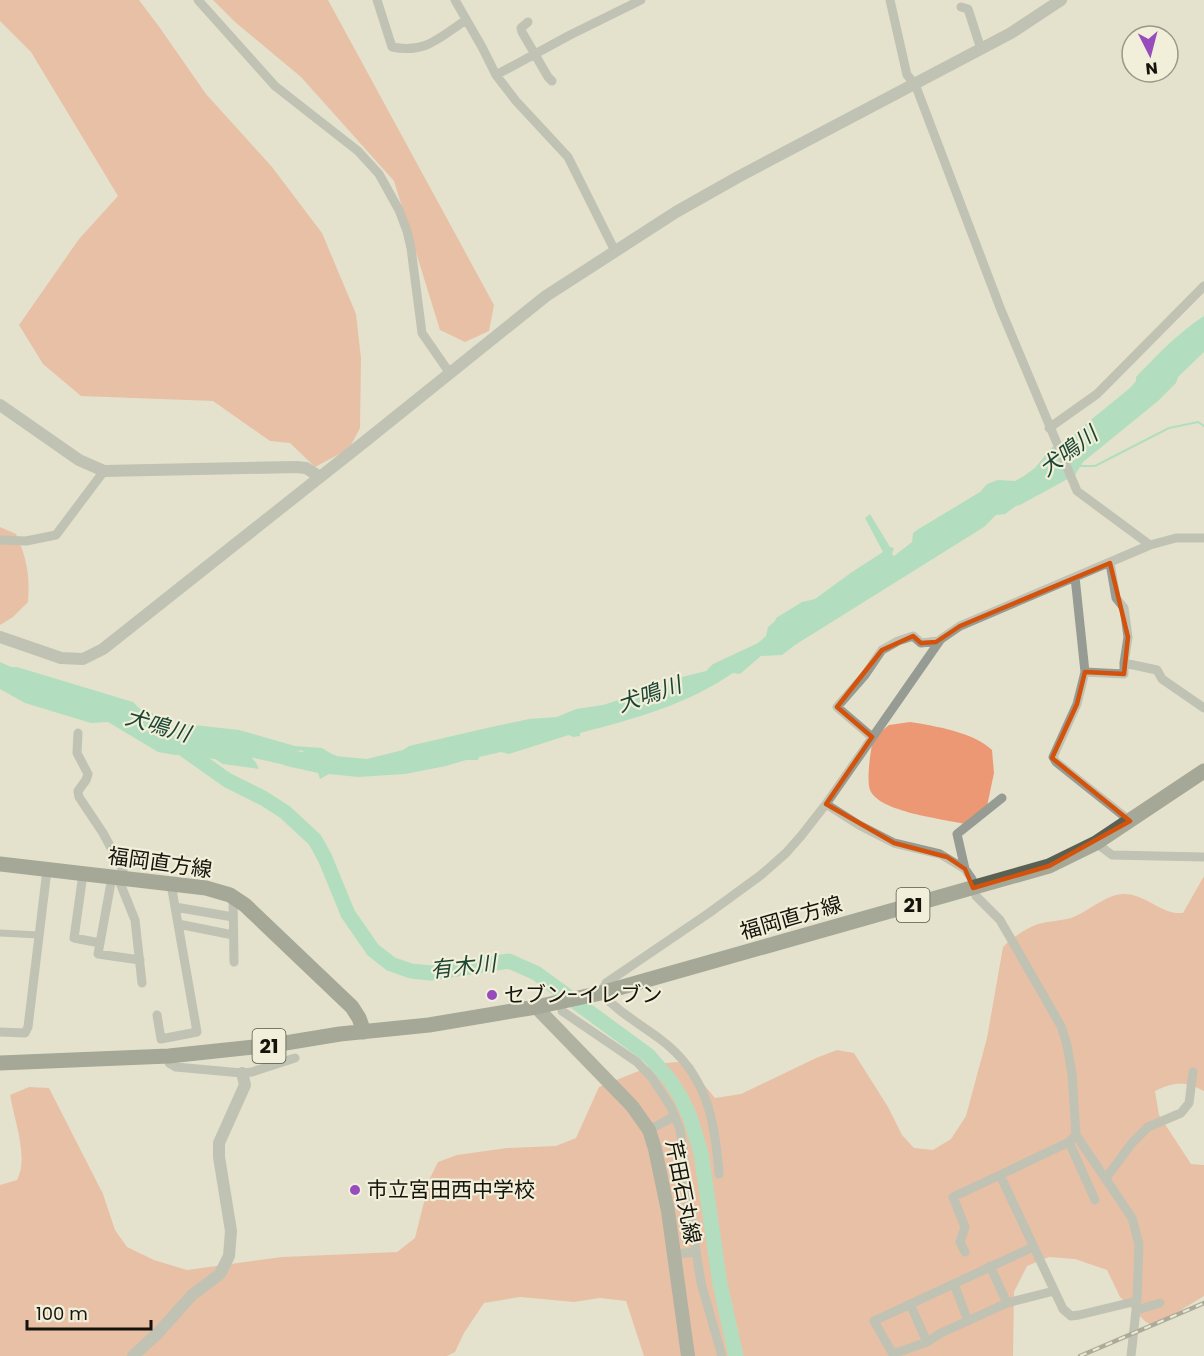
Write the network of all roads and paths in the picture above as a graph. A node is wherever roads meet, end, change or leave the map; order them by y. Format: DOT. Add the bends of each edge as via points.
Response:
graph roads {
  1 [pos="198,0"];
  2 [pos="377,0"];
  3 [pos="454,0"];
  4 [pos="641,0"];
  5 [pos="890,0"];
  6 [pos="1058,1"];
  7 [pos="961,7"];
  8 [pos="466,20"];
  9 [pos="528,22"];
  10 [pos="981,49"];
  11 [pos="536,54"];
  12 [pos="496,75"];
  13 [pos="552,81"];
  14 [pos="915,84"];
  15 [pos="615,251"];
  16 [pos="1204,286"];
  17 [pos="449,372"];
  18 [pos="0,405"];
  19 [pos="1049,428"];
  20 [pos="104,471"];
  21 [pos="320,477"];
  22 [pos="1204,538"];
  23 [pos="0,540"];
  24 [pos="1150,545"];
  25 [pos="1110,563"];
  26 [pos="1075,577"];
  27 [pos="0,637"];
  28 [pos="939,641"];
  29 [pos="1124,663"];
  30 [pos="1084,672"];
  31 [pos="1204,708"];
  32 [pos="78,733"];
  33 [pos="872,737"];
  34 [pos="1204,771"];
  35 [pos="1002,798"];
  36 [pos="826,804"];
  37 [pos="1130,821"];
  38 [pos="1096,843"];
  39 [pos="1204,857"];
  40 [pos="0,864"];
  41 [pos="965,869"];
  42 [pos="47,870"];
  43 [pos="83,874"];
  44 [pos="117,878"];
  45 [pos="171,884"];
  46 [pos="973,888"];
  47 [pos="233,897"];
  48 [pos="175,907"];
  49 [pos="233,917"];
  50 [pos="178,924"];
  51 [pos="0,933"];
  52 [pos="39,935"];
  53 [pos="233,935"];
  54 [pos="100,943"];
  55 [pos="140,960"];
  56 [pos="234,962"];
  57 [pos="142,983"];
  58 [pos="597,994"];
  59 [pos="536,1007"];
  60 [pos="558,1008"];
  61 [pos="157,1016"];
  62 [pos="0,1032"];
  63 [pos="364,1032"];
  64 [pos="169,1056"];
  65 [pos="294,1058"];
  66 [pos="0,1063"];
  67 [pos="1194,1072"];
  68 [pos="242,1073"];
  69 [pos="675,1116"];
  70 [pos="649,1130"];
  71 [pos="1072,1139"];
  72 [pos="719,1174"];
  73 [pos="1000,1175"];
  74 [pos="1106,1178"];
  75 [pos="1095,1200"];
  76 [pos="1033,1247"];
  77 [pos="696,1252"];
  78 [pos="965,1252"];
  79 [pos="674,1254"];
  80 [pos="990,1266"];
  81 [pos="954,1284"];
  82 [pos="1054,1291"];
  83 [pos="1007,1303"];
  84 [pos="1160,1303"];
  85 [pos="910,1304"];
  86 [pos="1137,1305"];
  87 [pos="968,1321"];
  88 [pos="927,1342"];
  89 [pos="133,1356"];
  90 [pos="688,1356"];
  91 [pos="722,1356"];
  92 [pos="1131,1356"];
  1 -- 17 [label="street" via="275,86 358,151 379,174 399,210 409,239 422,333"];
  2 -- 8 [label="street" via="392,47 424,48"];
  3 -- 8 [label="street"];
  4 -- 11 [label="street"];
  5 -- 14 [label="street" via="907,75"];
  6 -- 10 [label="street"];
  7 -- 10 [label="street" via="972,16"];
  8 -- 12 [label="street"];
  9 -- 11 [label="street" via="522,32"];
  10 -- 14 [label="street"];
  11 -- 12 [label="street"];
  11 -- 13 [label="street"];
  12 -- 15 [label="street" via="568,157"];
  14 -- 15 [label="street" via="738,177"];
  14 -- 19 [label="street"];
  15 -- 17 [label="street" via="546,296"];
  16 -- 19 [label="street" via="1097,394"];
  17 -- 21 [label="street"];
  18 -- 20 [label="street" via="79,460"];
  19 -- 24 [label="street" via="1077,491"];
  20 -- 21 [label="street" via="296,466"];
  20 -- 23 [label="street" via="56,535 26,541"];
  21 -- 27 [label="street" via="124,633 83,659 61,658"];
  22 -- 24 [label="street" via="1176,538"];
  24 -- 25 [label="street"];
  25 -- 26 [label="street"];
  25 -- 29 [label="street" via="1116,598 1124,608 1128,638"];
  26 -- 28 [label="street" via="960,626"];
  26 -- 30 [label="street"];
  28 -- 33 [label="street"];
  28 -- 33 [label="street" via="921,643 913,636 882,650 837,707"];
  29 -- 30 [label="street" via="1124,674"];
  29 -- 31 [label="street" via="1157,670 1162,679"];
  30 -- 37 [label="street" via="1077,704 1053,757"];
  32 -- 44 [label="street" via="77,753 88,774 78,791 79,797 123,870"];
  33 -- 36 [label="street"];
  34 -- 37 [label="main road, 福岡直方線 / 21"];
  35 -- 41 [label="street" via="957,834"];
  36 -- 41 [label="street" via="894,843 940,854"];
  36 -- 58 [label="street" via="801,836 761,875 606,983"];
  37 -- 38 [label="main road, 福岡直方線 / 21"];
  38 -- 39 [label="street" via="1112,855"];
  38 -- 46 [label="main road, 福岡直方線 / 21" via="1049,866"];
  40 -- 42 [label="main road, 福岡直方線"];
  41 -- 46 [label="street"];
  42 -- 43 [label="main road, 福岡直方線"];
  42 -- 52 [label="street"];
  43 -- 44 [label="main road, 福岡直方線"];
  43 -- 54 [label="street" via="74,938"];
  44 -- 45 [label="main road, 福岡直方線"];
  44 -- 54 [label="street"];
  44 -- 55 [label="street" via="135,920"];
  45 -- 47 [label="main road, 福岡直方線" via="206,888"];
  45 -- 48 [label="street"];
  46 -- 58 [label="main road, 福岡直方線 / 21"];
  46 -- 71 [label="street" via="982,904 1000,920 1061,1026 1072,1074"];
  47 -- 49 [label="street"];
  47 -- 63 [label="main road, 福岡直方線" via="347,1002"];
  48 -- 49 [label="street"];
  48 -- 50 [label="street"];
  49 -- 53 [label="street"];
  50 -- 53 [label="street"];
  50 -- 61 [label="street" via="197,1032 161,1039"];
  51 -- 52 [label="street"];
  52 -- 62 [label="street" via="25,1033"];
  53 -- 56 [label="street"];
  54 -- 55 [label="street" via="98,954"];
  55 -- 57 [label="street"];
  58 -- 60 [label="main road, 福岡直方線 / 21"];
  58 -- 72 [label="street" via="661,1040 689,1069 706,1098 712,1118"];
  59 -- 60 [label="main road, 福岡直方線 / 21"];
  59 -- 63 [label="main road, 福岡直方線 / 21"];
  59 -- 70 [label="main road, 芹田石丸線" via="632,1106"];
  60 -- 69 [label="street" via="637,1062 652,1078"];
  63 -- 64 [label="main road, 福岡直方線 / 21"];
  64 -- 66 [label="main road, 福岡直方線 / 21"];
  64 -- 68 [label="street" via="169,1063 176,1067"];
  65 -- 68 [label="street"];
  67 -- 74 [label="street" via="1189,1103 1181,1113 1148,1127"];
  68 -- 89 [label="street" via="245,1084 219,1143 231,1231 229,1256 220,1274 192,1295"];
  69 -- 70 [label="street"];
  69 -- 77 [label="street" via="683,1148"];
  70 -- 79 [label="main road, 芹田石丸線"];
  71 -- 73 [label="street"];
  71 -- 74 [label="street"];
  71 -- 75 [label="street"];
  73 -- 76 [label="street"];
  73 -- 78 [label="street" via="953,1197 965,1227 960,1242"];
  74 -- 86 [label="street" via="1135,1227 1139,1244"];
  76 -- 80 [label="street"];
  76 -- 82 [label="street"];
  77 -- 79 [label="street"];
  77 -- 91 [label="street"];
  79 -- 90 [label="main road, 芹田石丸線"];
  80 -- 81 [label="street"];
  80 -- 83 [label="street"];
  81 -- 85 [label="street"];
  81 -- 87 [label="street"];
  82 -- 83 [label="street"];
  82 -- 86 [label="street" via="1071,1316"];
  83 -- 87 [label="street"];
  84 -- 86 [label="street"];
  85 -- 88 [label="street"];
  85 -- 88 [label="street" via="874,1321 893,1354"];
  86 -- 92 [label="street"];
  87 -- 88 [label="street"];
}
